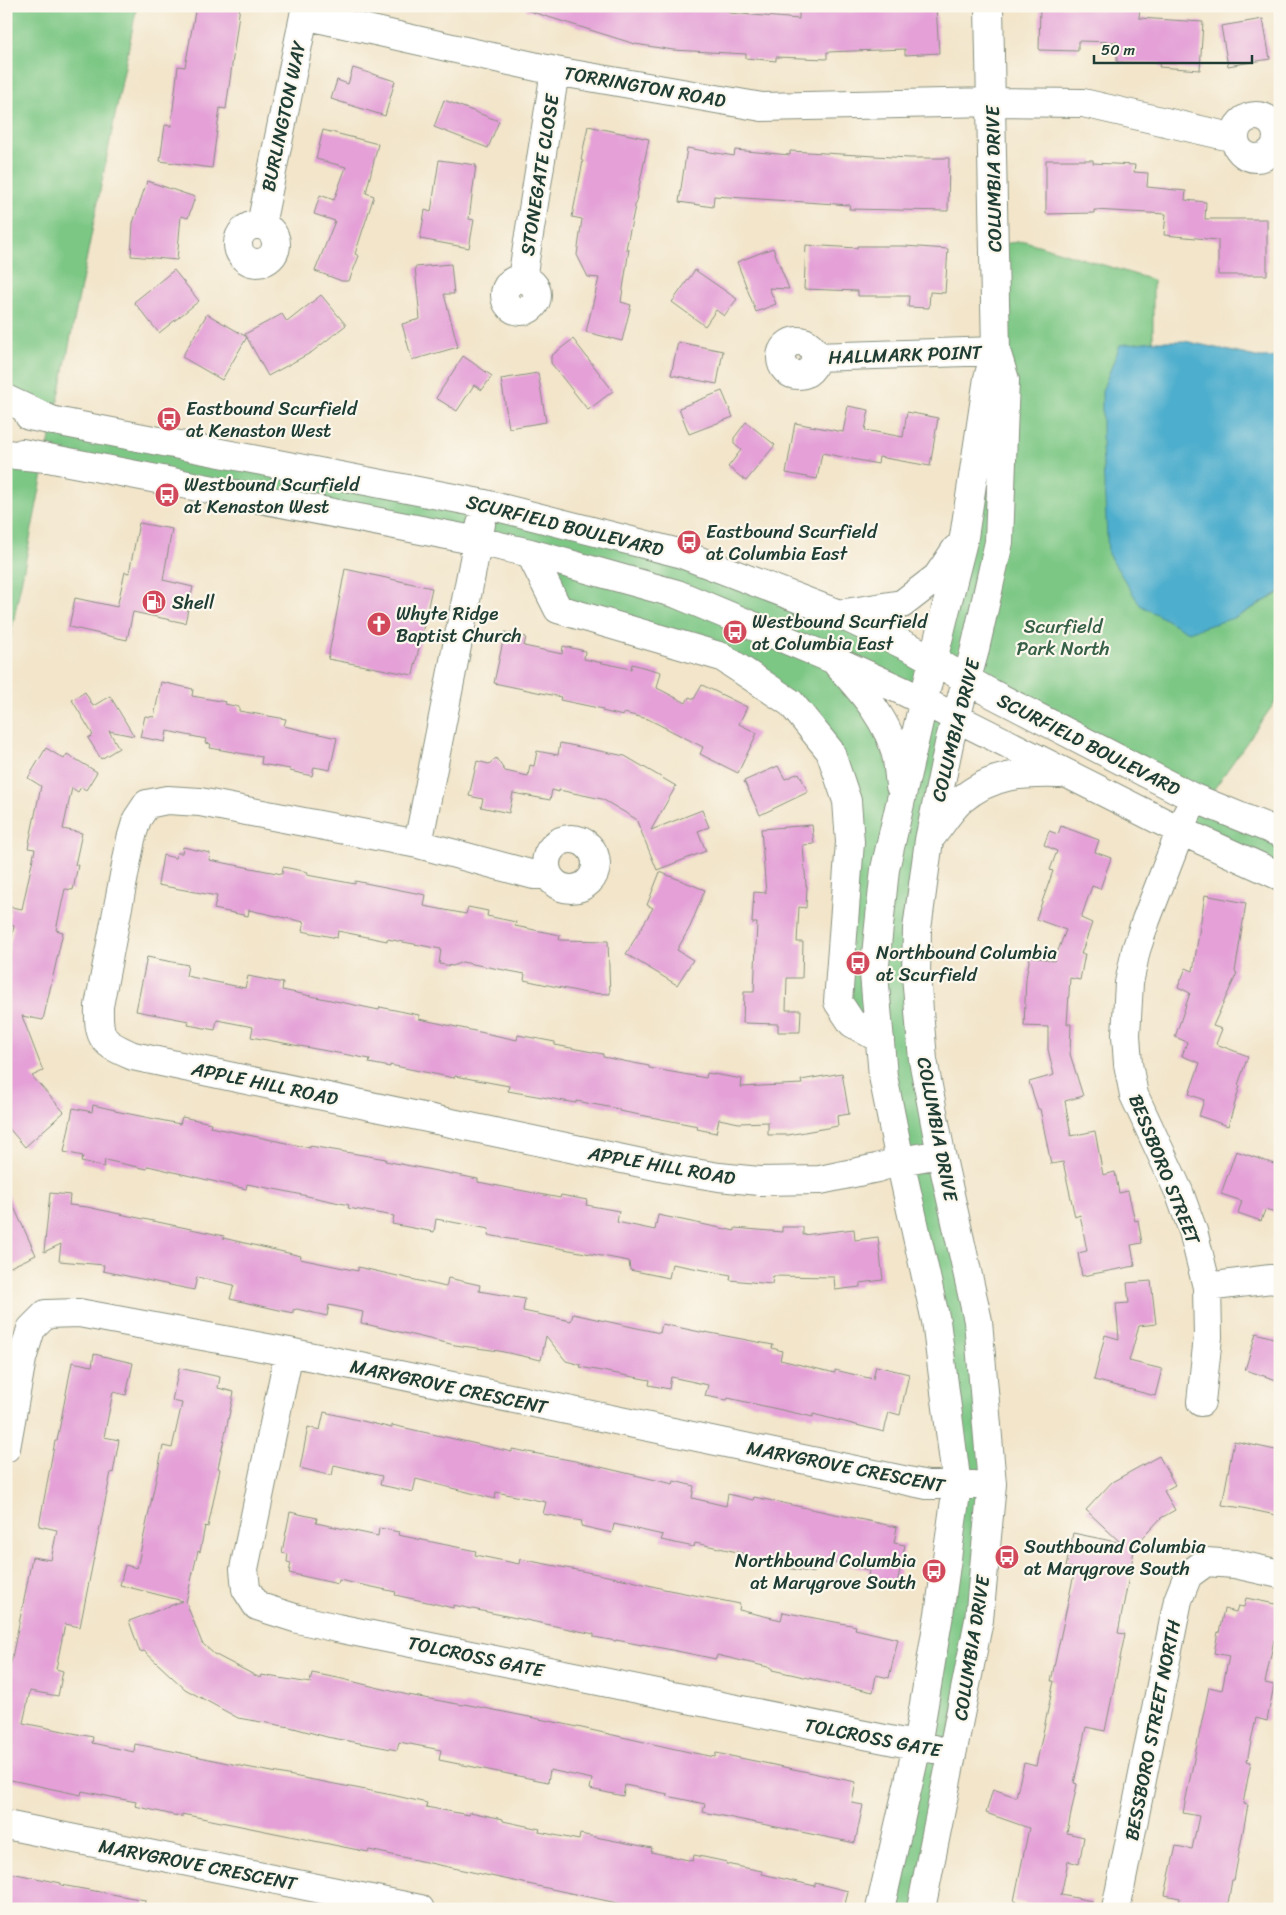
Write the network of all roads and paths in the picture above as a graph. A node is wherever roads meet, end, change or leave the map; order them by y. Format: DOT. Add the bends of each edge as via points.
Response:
graph roads {
  1 [pos="989,6"];
  2 [pos="305,11"];
  3 [pos="556,71"];
  4 [pos="992,102"];
  5 [pos="1235,138"];
  6 [pos="261,226"];
  7 [pos="522,279"];
  8 [pos="996,351"];
  9 [pos="815,357"];
  10 [pos="6,399"];
  11 [pos="6,412"];
  12 [pos="53,422"];
  13 [pos="6,450"];
  14 [pos="6,454"];
  15 [pos="46,458"];
  16 [pos="485,504"];
  17 [pos="964,537"];
  18 [pos="478,541"];
  19 [pos="530,553"];
  20 [pos="839,614"];
  21 [pos="832,659"];
  22 [pos="933,660"];
  23 [pos="966,680"];
  24 [pos="924,702"];
  25 [pos="954,718"];
  26 [pos="1066,774"];
  27 [pos="1194,798"];
  28 [pos="902,800"];
  29 [pos="1179,830"];
  30 [pos="1280,833"];
  31 [pos="929,840"];
  32 [pos="418,844"];
  33 [pos="548,875"];
  34 [pos="1280,876"];
  35 [pos="880,1039"];
  36 [pos="941,1154"];
  37 [pos="900,1161"];
  38 [pos="1280,1280"];
  39 [pos="1207,1287"];
  40 [pos="289,1352"];
  41 [pos="1201,1402"];
  42 [pos="6,1448"];
  43 [pos="992,1484"];
  44 [pos="957,1486"];
  45 [pos="1280,1574"];
  46 [pos="917,1746"];
  47 [pos="953,1753"];
  48 [pos="6,1825"];
  49 [pos="420,1909"];
  50 [pos="880,1909"];
  51 [pos="921,1909"];
  52 [pos="1116,1909"];
  1 -- 4 [label="street, COLUMBIA DRIVE"];
  2 -- 3 [label="street, TORRINGTON ROAD"];
  2 -- 6 [label="street, BURLINGTON WAY"];
  3 -- 4 [label="street, TORRINGTON ROAD" via="762,107"];
  3 -- 7 [label="street, STONEGATE CLOSE"];
  4 -- 5 [label="street, TORRINGTON ROAD" via="1083,103"];
  4 -- 8 [label="street, COLUMBIA DRIVE"];
  8 -- 9 [label="street, HALLMARK POINT"];
  8 -- 17 [label="street, COLUMBIA DRIVE" via="988,378"];
  8 -- 23 [label="street, COLUMBIA DRIVE" via="1005,380 1000,542"];
  10 -- 12 [label="street"];
  11 -- 12 [label="street, SCURFIELD BOULEVARD"];
  12 -- 16 [label="street, SCURFIELD BOULEVARD"];
  13 -- 15 [label="street, SCURFIELD BOULEVARD"];
  14 -- 15 [label="street"];
  15 -- 18 [label="street, SCURFIELD BOULEVARD"];
  16 -- 18 [label="street"];
  16 -- 20 [label="street, SCURFIELD BOULEVARD" via="679,553"];
  17 -- 20 [label="street" via="937,577 902,604"];
  17 -- 22 [label="street, COLUMBIA DRIVE"];
  18 -- 19 [label="street, SCURFIELD BOULEVARD"];
  18 -- 32 [label="street"];
  19 -- 21 [label="street, SCURFIELD BOULEVARD" via="677,594"];
  19 -- 35 [label="street, SCURFIELD BOULEVARD" via="558,609 722,657 791,702 830,751 847,801 850,842 838,1002 852,1023"];
  20 -- 22 [label="street, SCURFIELD BOULEVARD"];
  21 -- 24 [label="street, SCURFIELD BOULEVARD"];
  21 -- 28 [label="street" via="856,685 885,727 897,758"];
  22 -- 23 [label="street, SCURFIELD BOULEVARD"];
  22 -- 24 [label="street, COLUMBIA DRIVE"];
  23 -- 25 [label="street, COLUMBIA DRIVE"];
  23 -- 27 [label="street, SCURFIELD BOULEVARD"];
  24 -- 25 [label="street, SCURFIELD BOULEVARD"];
  24 -- 28 [label="street, COLUMBIA DRIVE"];
  25 -- 26 [label="street, SCURFIELD BOULEVARD"];
  25 -- 31 [label="street, COLUMBIA DRIVE"];
  26 -- 29 [label="street, SCURFIELD BOULEVARD"];
  26 -- 31 [label="street" via="1027,773 992,780 961,801"];
  27 -- 29 [label="street, BESSBORO STREET"];
  27 -- 30 [label="street, SCURFIELD BOULEVARD"];
  28 -- 35 [label="street, COLUMBIA DRIVE" via="884,869 878,920 874,974"];
  29 -- 34 [label="street, SCURFIELD BOULEVARD"];
  29 -- 39 [label="street, BESSBORO STREET" via="1136,950 1129,983 1126,1034 1134,1095 1179,1192"];
  31 -- 36 [label="street, COLUMBIA DRIVE" via="917,929 916,974 923,1060"];
  32 -- 33 [label="street, APPLE HILL ROAD" via="534,875"];
  32 -- 37 [label="street, APPLE HILL ROAD" via="200,802 167,800 147,804 137,819 131,839 100,1006 98,1028 108,1045 133,1056 720,1177 759,1181 820,1180"];
  35 -- 37 [label="street, COLUMBIA DRIVE" via="883,1076"];
  36 -- 37 [label="street, APPLE HILL ROAD"];
  36 -- 43 [label="street, COLUMBIA DRIVE" via="978,1321"];
  37 -- 44 [label="street, COLUMBIA DRIVE" via="936,1322"];
  38 -- 39 [label="street"];
  39 -- 41 [label="street, BESSBORO STREET" via="1208,1337"];
  40 -- 42 [label="street, MARYGROVE CRESCENT" via="79,1313 46,1314 31,1329 24,1352"];
  40 -- 44 [label="street, MARYGROVE CRESCENT" via="927,1485"];
  40 -- 46 [label="street, TOLCROSS GATE" via="244,1568 246,1589 257,1606 336,1628"];
  43 -- 44 [label="street, MARYGROVE CRESCENT"];
  43 -- 47 [label="street, COLUMBIA DRIVE" via="978,1620"];
  44 -- 46 [label="street, COLUMBIA DRIVE"];
  45 -- 52 [label="street, BESSBORO STREET NORTH" via="1235,1564 1206,1562 1188,1575 1178,1600"];
  46 -- 47 [label="street, TOLCROSS GATE"];
  46 -- 50 [label="street, COLUMBIA DRIVE"];
  47 -- 51 [label="street, COLUMBIA DRIVE"];
  48 -- 49 [label="street, MARYGROVE CRESCENT"];
}
